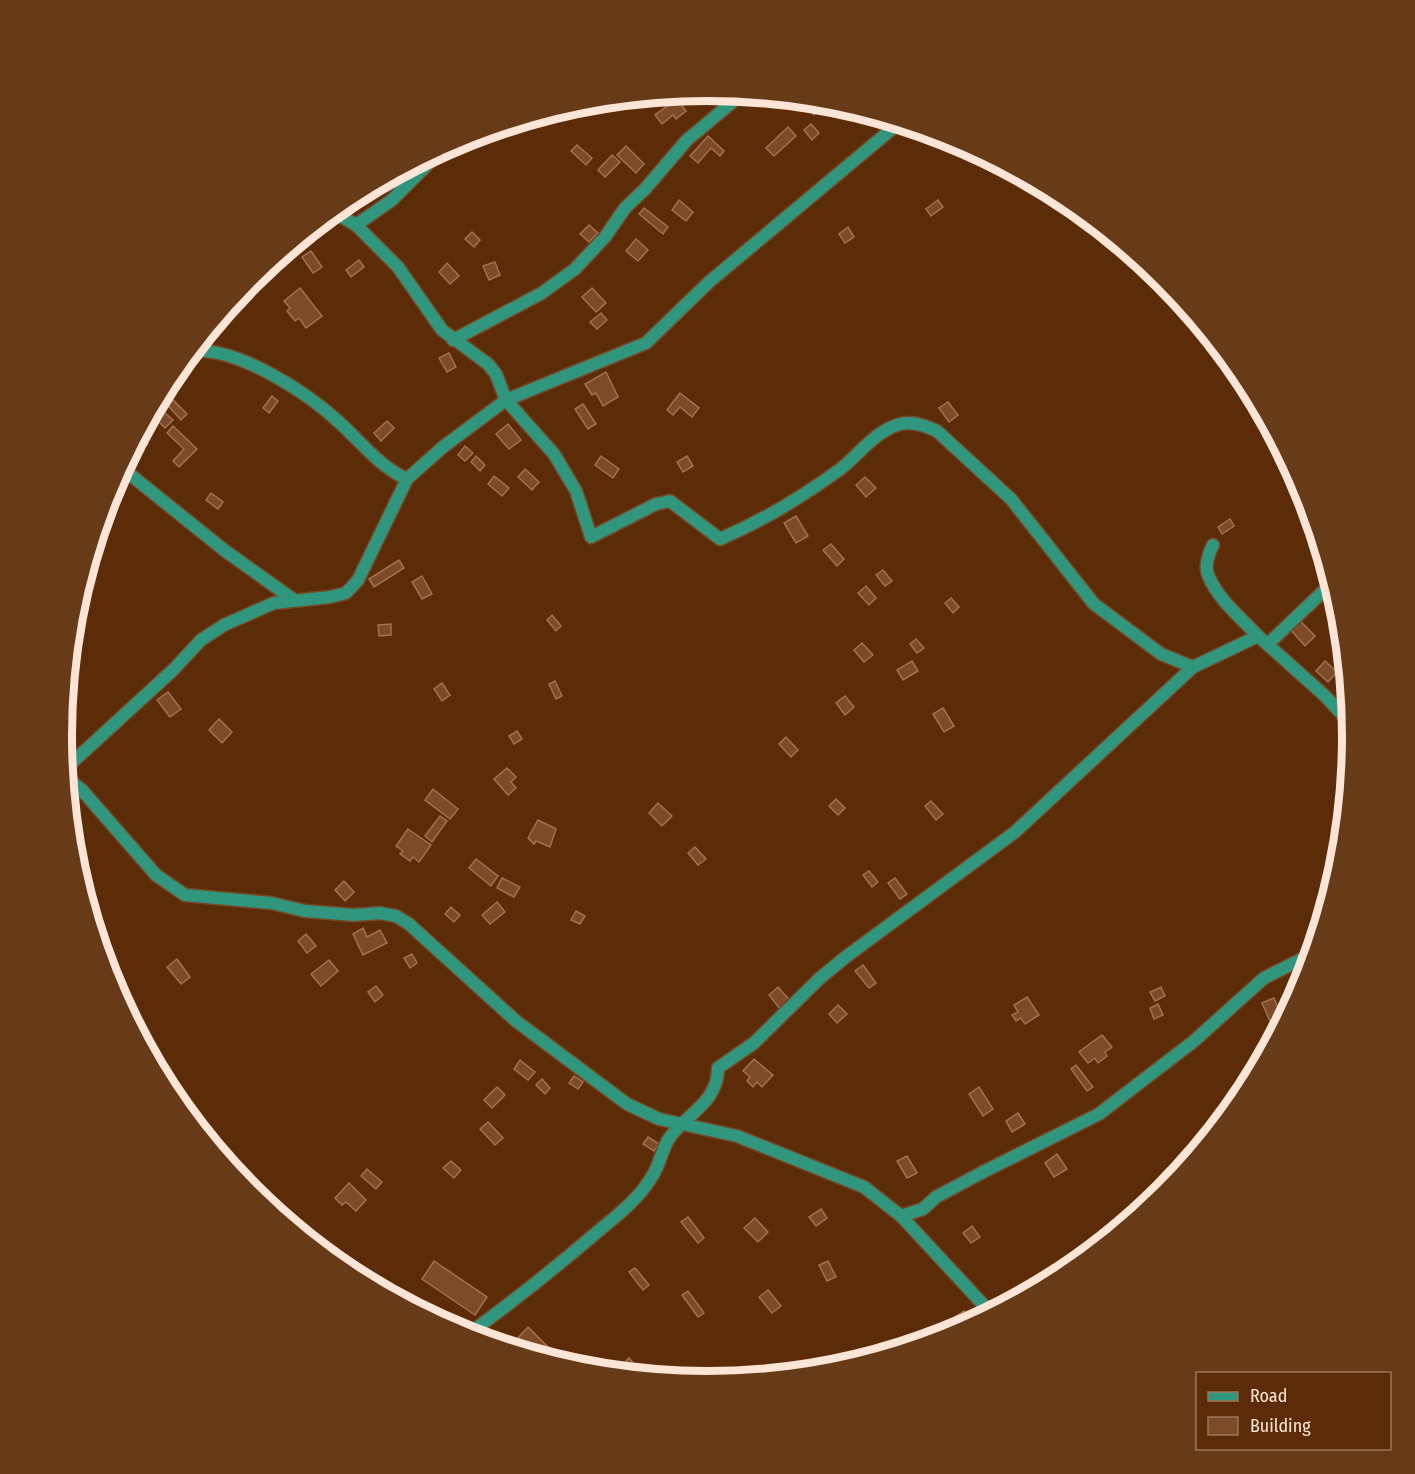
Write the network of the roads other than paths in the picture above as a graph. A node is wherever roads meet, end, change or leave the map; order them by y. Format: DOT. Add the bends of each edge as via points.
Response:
graph roads {
  1 [pos="732,102"];
  2 [pos="892,129"];
  3 [pos="425,168"];
  4 [pos="343,217"];
  5 [pos="356,225"];
  6 [pos="453,340"];
  7 [pos="201,353"];
  8 [pos="506,400"];
  9 [pos="129,474"];
  10 [pos="407,479"];
  11 [pos="1213,545"];
  12 [pos="1325,589"];
  13 [pos="294,600"];
  14 [pos="1263,640"];
  15 [pos="1193,667"];
  16 [pos="1342,716"];
  17 [pos="73,762"];
  18 [pos="73,783"];
  19 [pos="1303,959"];
  20 [pos="685,1123"];
  21 [pos="901,1216"];
  22 [pos="987,1308"];
  23 [pos="476,1329"];
  1 -- 6 [label="street" via="687,140 575,269 542,293"];
  2 -- 8 [label="street" via="709,282 646,343"];
  3 -- 5 [label="street" via="393,200"];
  4 -- 5 [label="street"];
  5 -- 6 [label="street" via="398,267"];
  6 -- 8 [label="street" via="488,364 501,383"];
  7 -- 10 [label="street" via="267,371 310,397 367,451"];
  8 -- 10 [label="street"];
  8 -- 15 [label="street" via="554,454 576,491 591,537 656,504 670,501 720,540 775,513 841,469 886,430 910,422 924,425 937,431 1011,499 1094,604 1161,654"];
  9 -- 13 [label="street"];
  10 -- 13 [label="street" via="358,580 346,592"];
  11 -- 14 [label="street" via="1207,558 1208,577"];
  12 -- 14 [label="street"];
  13 -- 17 [label="street" via="274,603 201,640"];
  14 -- 15 [label="street"];
  14 -- 16 [label="street"];
  15 -- 20 [label="street" via="1016,832 847,956 754,1043 718,1068 718,1081 710,1097"];
  18 -- 20 [label="street" via="156,875 185,895 271,903 305,911 354,915 380,912 396,916 516,1021 627,1104 659,1119"];
  19 -- 21 [label="street" via="1264,978 1194,1041 1099,1114 936,1197 923,1209"];
  20 -- 21 [label="street" via="737,1136 864,1187"];
  20 -- 23 [label="street" via="672,1135 652,1178 634,1199 536,1284"];
  21 -- 22 [label="street"];
}
